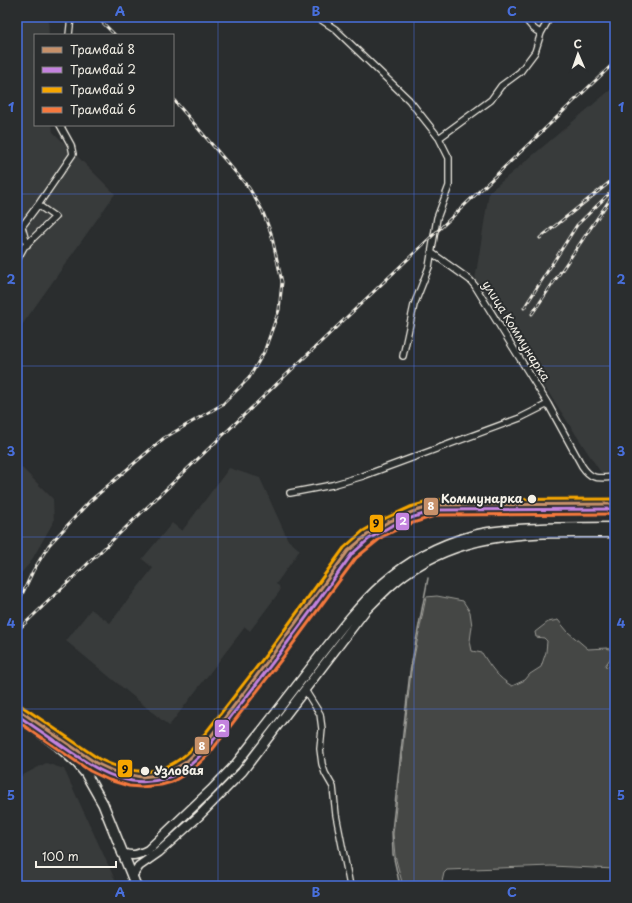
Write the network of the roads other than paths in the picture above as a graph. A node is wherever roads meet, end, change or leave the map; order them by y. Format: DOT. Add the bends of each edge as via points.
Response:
graph roads {
  1 [pos="71,17"];
  2 [pos="317,17"];
  3 [pos="525,17"];
  4 [pos="550,17"];
  5 [pos="541,32"];
  6 [pos="69,34"];
  7 [pos="61,126"];
  8 [pos="439,138"];
  9 [pos="38,205"];
  10 [pos="22,227"];
  11 [pos="17,233"];
  12 [pos="27,245"];
  13 [pos="432,253"];
  14 [pos="17,260"];
  15 [pos="403,356"];
  16 [pos="548,404"];
  17 [pos="615,477"];
  18 [pos="290,493"];
  19 [pos="615,527"];
  20 [pos="615,533"];
  21 [pos="305,690"];
  22 [pos="17,716"];
  23 [pos="122,853"];
  24 [pos="132,876"];
  25 [pos="136,886"];
  26 [pos="350,886"];
  1 -- 6 [label="street"];
  2 -- 8 [label="street" via="335,29 409,100"];
  3 -- 5 [label="street" via="531,27"];
  4 -- 5 [label="street"];
  5 -- 8 [label="street" via="535,52 520,72 501,86 492,100"];
  7 -- 9 [label="street" via="73,154"];
  8 -- 13 [label="street" via="449,158 449,181 437,218"];
  9 -- 10 [label="street"];
  9 -- 12 [label="street" via="55,217"];
  10 -- 11 [label="street"];
  10 -- 12 [label="street"];
  12 -- 14 [label="street"];
  13 -- 15 [label="street" via="414,305"];
  13 -- 16 [label="street, улица Коммунарка" via="475,286"];
  16 -- 17 [label="street, улица Коммунарка" via="588,474 596,478"];
  16 -- 18 [label="street" via="520,418 363,476"];
  19 -- 23 [label="main road" via="547,527 471,535 411,561 390,576 360,605 244,754 211,790 148,850 131,856"];
  20 -- 21 [label="main road" via="552,533 492,538 456,547 424,562 395,582 365,611"];
  21 -- 24 [label="main road" via="233,781 199,816 159,852 139,866"];
  21 -- 26 [label="street" via="320,714 322,764 333,787"];
  22 -- 23 [label="main road" via="58,746 81,768 103,804"];
  23 -- 24 [label="main road"];
  24 -- 25 [label="main road"];
}
